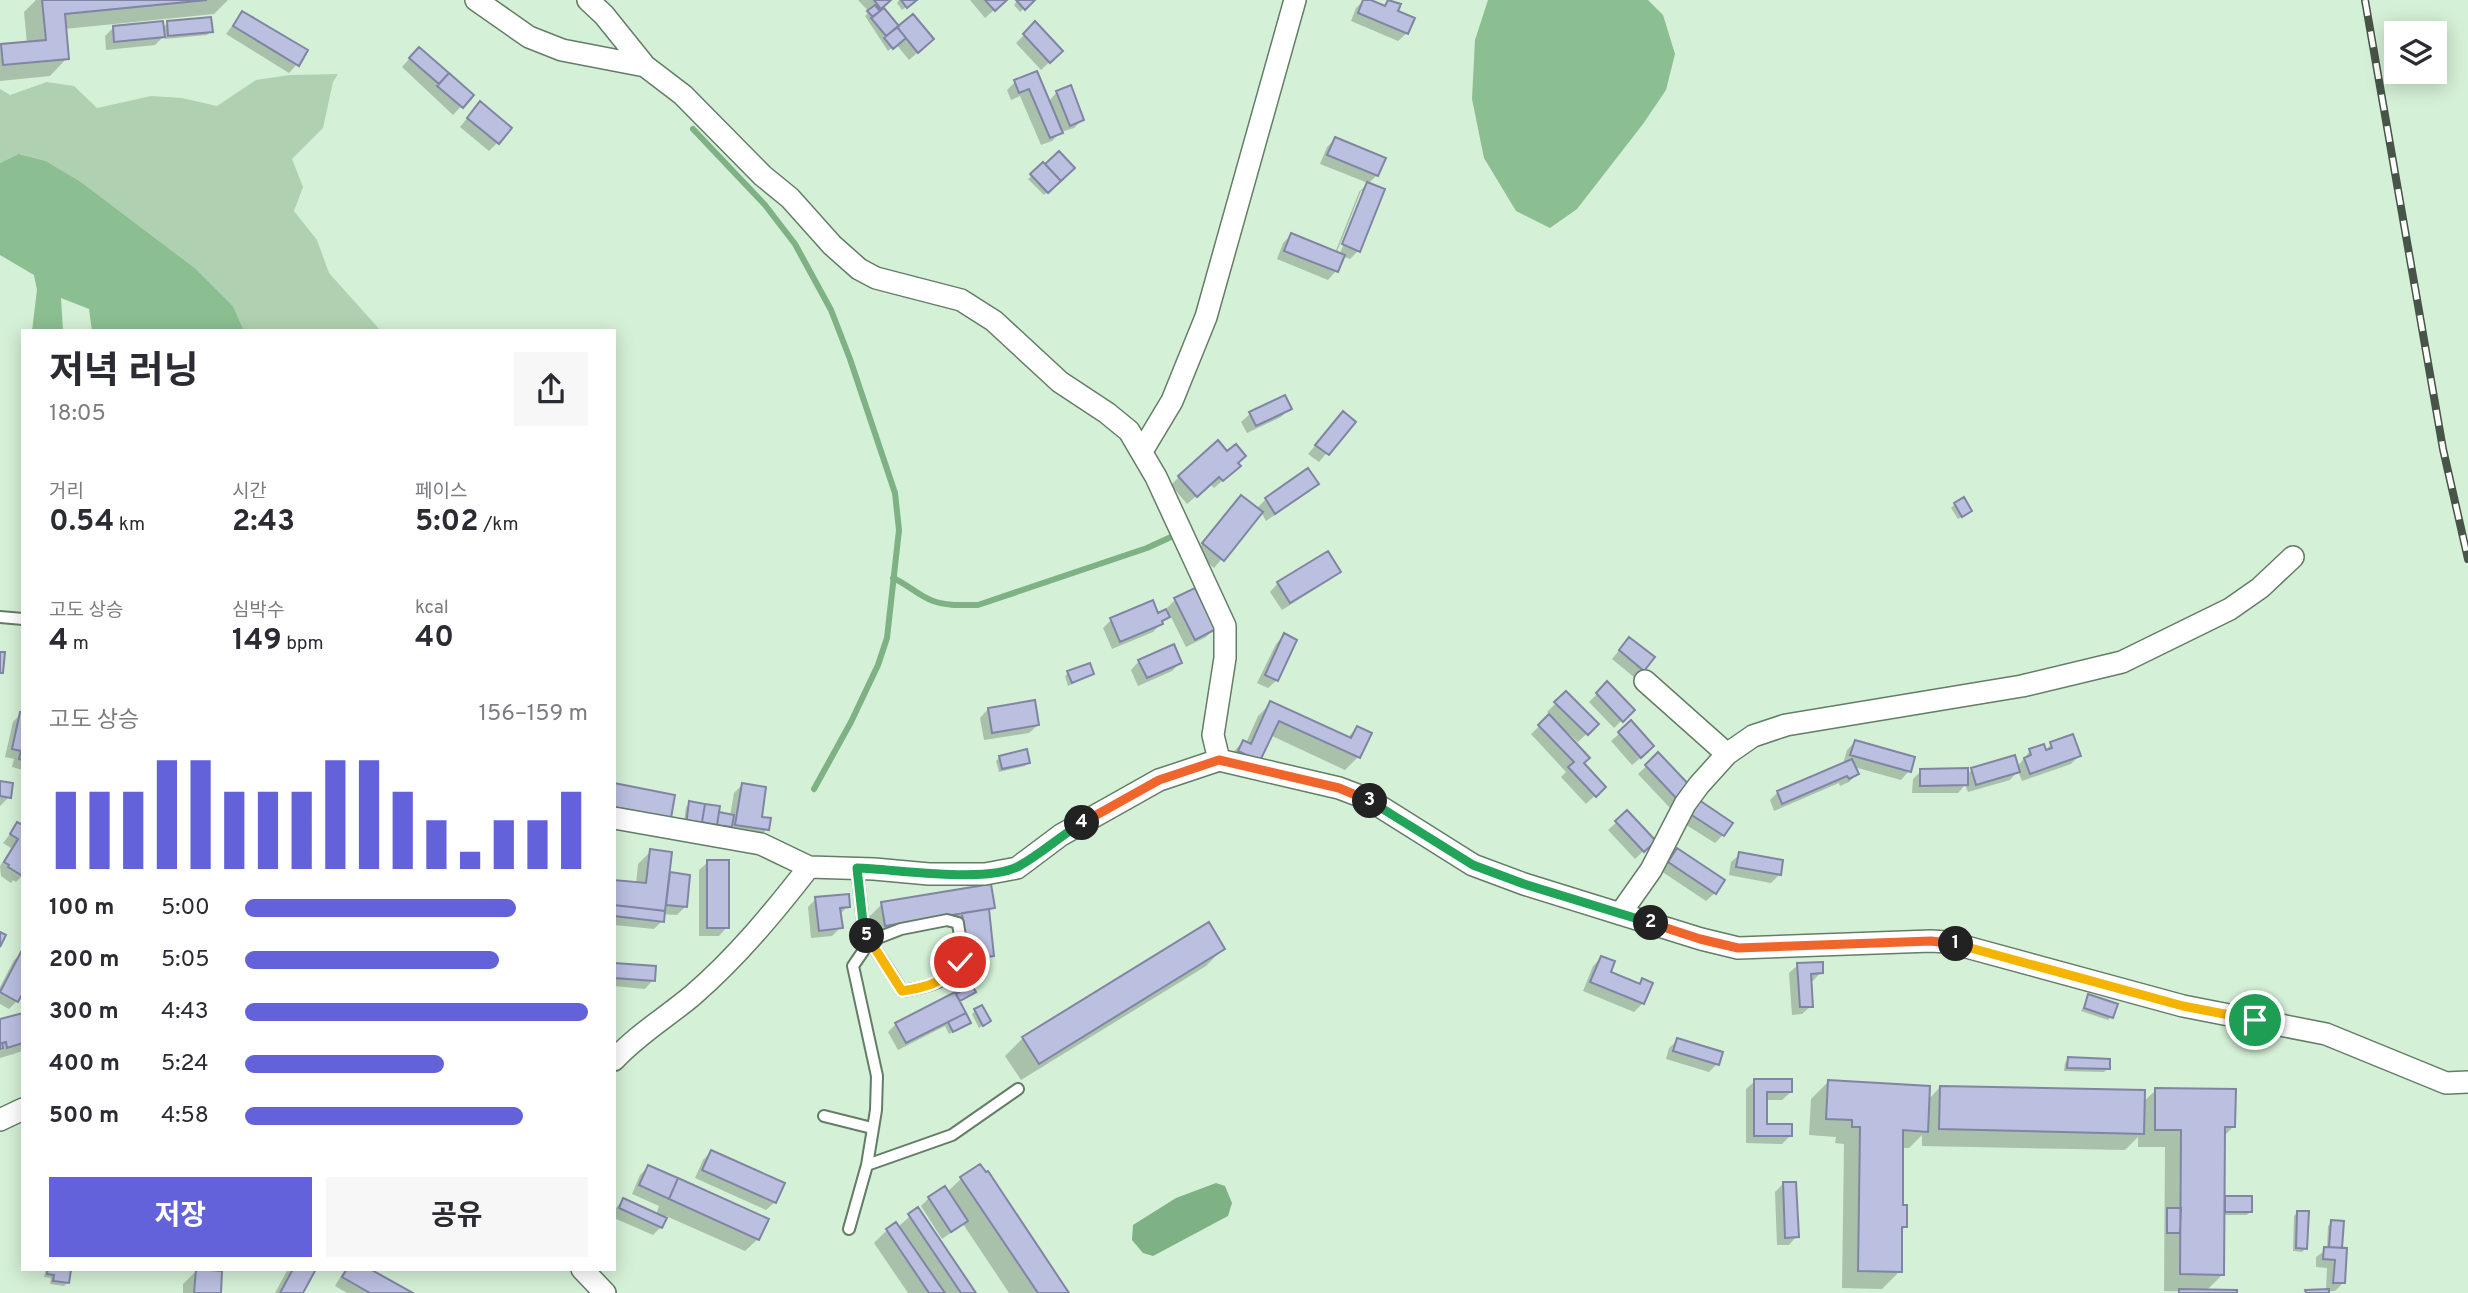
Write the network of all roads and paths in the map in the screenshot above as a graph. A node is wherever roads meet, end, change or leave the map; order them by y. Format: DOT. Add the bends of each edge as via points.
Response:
graph roads {
  1 [pos="476,0"];
  2 [pos="588,0"];
  3 [pos="1295,0"];
  4 [pos="645,66"];
  5 [pos="1142,451"];
  6 [pos="2293,557"];
  7 [pos="0,617"];
  8 [pos="21,619"];
  9 [pos="1645,681"];
  10 [pos="1727,754"];
  11 [pos="1219,760"];
  12 [pos="616,818"];
  13 [pos="809,867"];
  14 [pos="857,868"];
  15 [pos="1620,914"];
  16 [pos="870,941"];
  17 [pos="616,1057"];
  18 [pos="2468,1082"];
  19 [pos="1018,1089"];
  20 [pos="21,1110"];
  21 [pos="824,1116"];
  22 [pos="0,1120"];
  23 [pos="872,1128"];
  24 [pos="867,1165"];
  25 [pos="849,1229"];
  26 [pos="584,1271"];
  27 [pos="605,1293"];
  1 -- 4 [label="street" via="529,37 562,50"];
  2 -- 4 [label="street"];
  3 -- 5 [label="street" via="1206,317 1172,401"];
  4 -- 5 [label="street" via="683,95 859,269 876,278 961,300 994,321 1060,382 1129,431"];
  5 -- 11 [label="street" via="1225,626 1225,658 1213,735"];
  6 -- 10 [label="street" via="2230,609 2122,662 2022,685 1786,725 1754,736"];
  7 -- 8 [label="lane"];
  9 -- 10 [label="street"];
  10 -- 15 [label="street" via="1685,804 1651,870"];
  11 -- 14 [label="street" via="1159,780 1061,835 1017,867 985,874"];
  11 -- 15 [label="street" via="1368,799 1473,865"];
  12 -- 13 [label="street" via="761,844"];
  13 -- 14 [label="street"];
  13 -- 17 [label="street" via="752,937 693,995"];
  14 -- 16 [label="lane" via="864,932"];
  15 -- 18 [label="street" via="1738,948 1948,942 2183,1006 2326,1034 2446,1083"];
  16 -- 16 [label="lane" via="947,920 958,923 962,954 952,972 931,987 902,991"];
  16 -- 23 [label="lane" via="853,966 877,1076"];
  19 -- 24 [label="lane" via="953,1135"];
  20 -- 22 [label="street"];
  21 -- 23 [label="lane"];
  23 -- 24 [label="lane"];
  24 -- 25 [label="lane"];
  26 -- 27 [label="street"];
}
